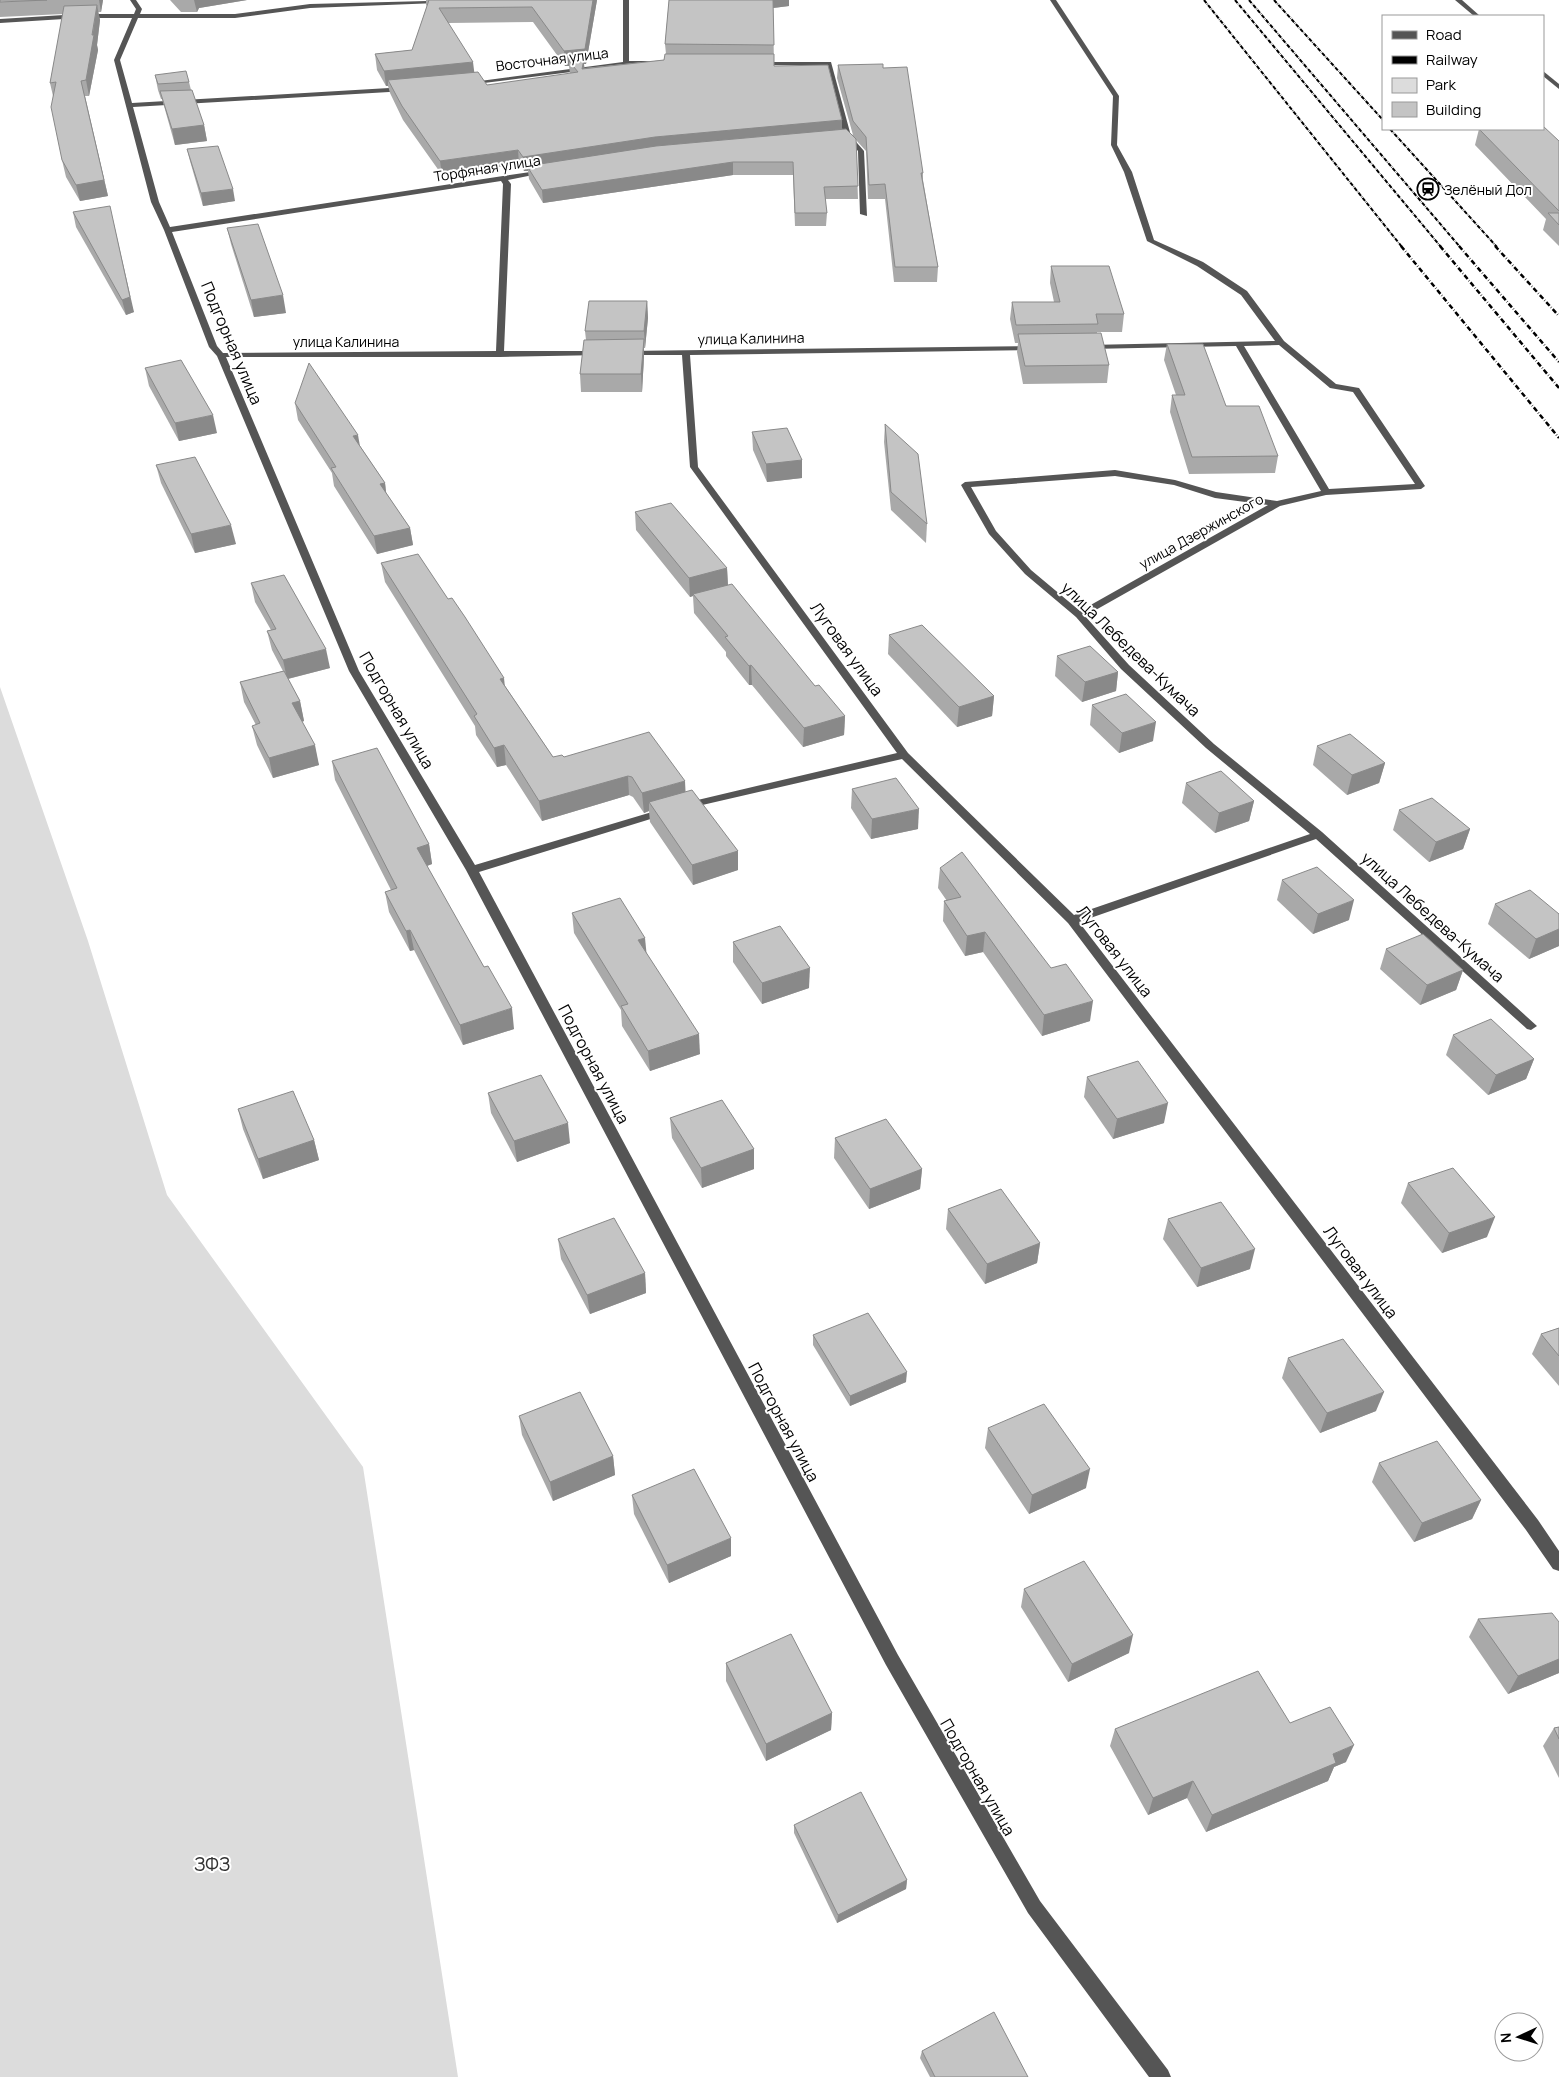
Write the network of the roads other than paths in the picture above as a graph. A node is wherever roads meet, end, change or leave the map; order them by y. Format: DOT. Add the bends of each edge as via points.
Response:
graph roads {
  1 [pos="134,0"];
  2 [pos="304,0"];
  3 [pos="325,0"];
  4 [pos="464,0"];
  5 [pos="626,0"];
  6 [pos="1053,0"];
  7 [pos="1458,0"];
  8 [pos="310,6"];
  9 [pos="1476,15"];
  10 [pos="134,17"];
  11 [pos="0,21"];
  12 [pos="626,63"];
  13 [pos="664,63"];
  14 [pos="752,63"];
  15 [pos="1544,74"];
  16 [pos="460,84"];
  17 [pos="1559,87"];
  18 [pos="412,88"];
  19 [pos="129,105"];
  20 [pos="848,137"];
  21 [pos="838,138"];
  22 [pos="551,171"];
  23 [pos="503,178"];
  24 [pos="864,214"];
  25 [pos="168,230"];
  26 [pos="1281,342"];
  27 [pos="1239,345"];
  28 [pos="1081,347"];
  29 [pos="1042,348"];
  30 [pos="686,352"];
  31 [pos="608,353"];
  32 [pos="618,353"];
  33 [pos="221,355"];
  34 [pos="500,355"];
  35 [pos="1326,492"];
  36 [pos="1277,504"];
  37 [pos="1079,615"];
  38 [pos="904,755"];
  39 [pos="1318,835"];
  40 [pos="472,870"];
  41 [pos="1072,920"];
  42 [pos="1531,1026"];
  43 [pos="1559,1564"];
  44 [pos="1161,2077"];
  1 -- 10 [label="street" via="139,9"];
  2 -- 8 [label="street"];
  3 -- 8 [label="street"];
  4 -- 8 [label="street"];
  5 -- 12 [label="street"];
  6 -- 26 [label="street, улица Дзержинского" via="1116,96 1114,145 1128,172 1151,241 1200,264 1244,293"];
  7 -- 9 [label="street"];
  8 -- 10 [label="street" via="235,16"];
  10 -- 11 [label="street" via="80,16"];
  10 -- 19 [label="street, Подгорная улица" via="117,60"];
  12 -- 13 [label="street, Восточная улица"];
  12 -- 16 [label="street, Восточная улица"];
  14 -- 20 [label="street" via="829,63"];
  15 -- 17 [label="street"];
  18 -- 19 [label="street"];
  19 -- 25 [label="street, Подгорная улица" via="155,202"];
  20 -- 21 [label="street"];
  20 -- 24 [label="street" via="860,152"];
  22 -- 23 [label="street, Торфяная улица"];
  23 -- 25 [label="street, Торфяная улица"];
  23 -- 34 [label="street" via="507,184"];
  25 -- 33 [label="street, Подгорная улица" via="214,347"];
  26 -- 27 [label="street"];
  26 -- 35 [label="street, улица Дзержинского" via="1332,386 1356,390 1421,486"];
  27 -- 28 [label="street"];
  27 -- 35 [label="street"];
  29 -- 30 [label="street, улица Калинина"];
  30 -- 32 [label="street, улица Калинина"];
  30 -- 38 [label="street, Луговая улица" via="694,467"];
  31 -- 34 [label="street, улица Калинина"];
  33 -- 34 [label="street, улица Калинина"];
  33 -- 40 [label="street, Подгорная улица" via="354,671"];
  35 -- 36 [label="street, улица Дзержинского"];
  36 -- 37 [label="street, улица Дзержинского"];
  36 -- 37 [label="street, улица Лебедева-Кумача" via="1215,495 1175,483 1115,473 965,485 992,532 1028,572"];
  37 -- 39 [label="street, улица Лебедева-Кумача" via="1125,667 1210,746"];
  38 -- 40 [label="street" via="676,808"];
  38 -- 41 [label="street, Луговая улица"];
  39 -- 41 [label="street"];
  39 -- 42 [label="street, улица Лебедева-Кумача"];
  40 -- 44 [label="street, Подгорная улица" via="926,1720 1034,1907"];
  41 -- 43 [label="street, Луговая улица"];
}
